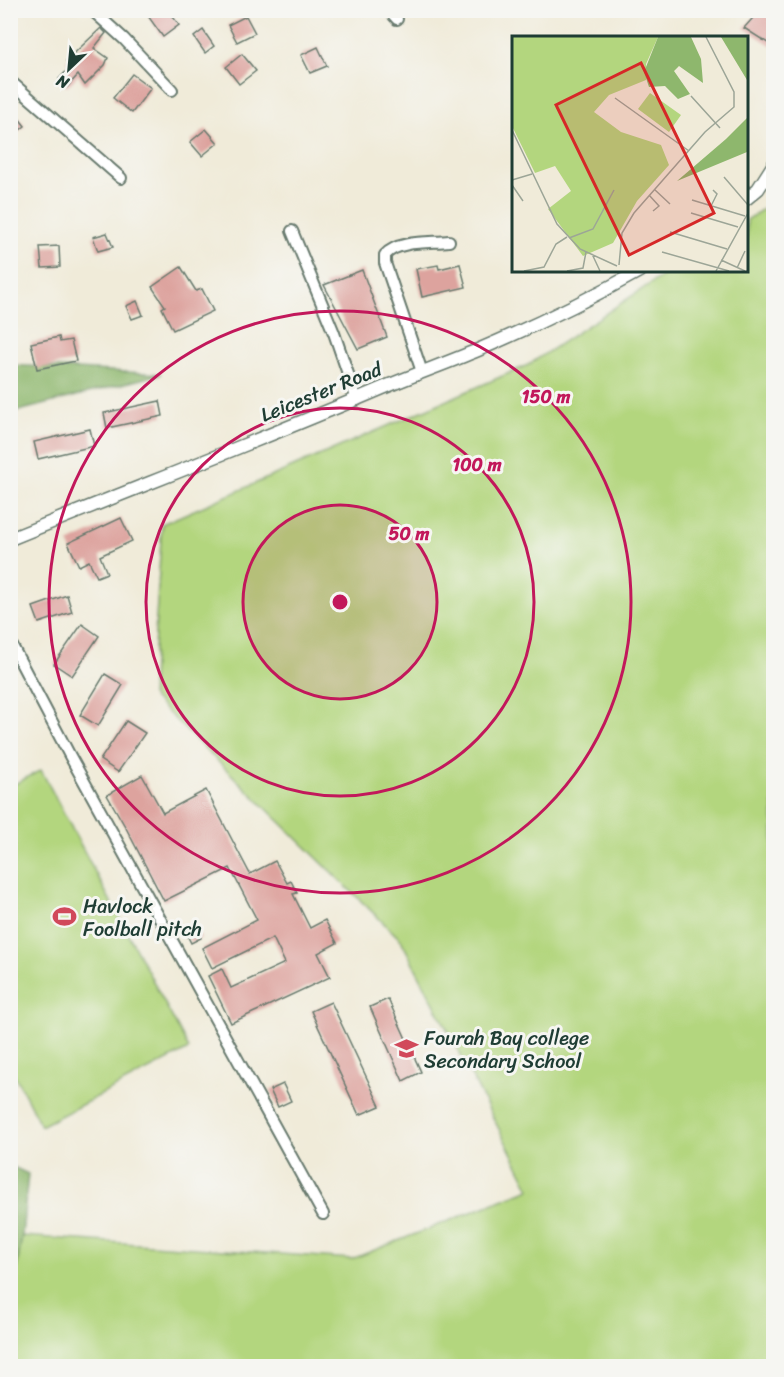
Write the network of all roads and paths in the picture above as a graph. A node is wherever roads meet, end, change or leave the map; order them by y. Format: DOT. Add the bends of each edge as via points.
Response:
graph roads {
  1 [pos="92,10"];
  2 [pos="389,10"];
  3 [pos="397,20"];
  4 [pos="10,81"];
  5 [pos="172,90"];
  6 [pos="774,164"];
  7 [pos="121,178"];
  8 [pos="748,198"];
  9 [pos="292,231"];
  10 [pos="449,241"];
  11 [pos="637,272"];
  12 [pos="422,372"];
  13 [pos="357,400"];
  14 [pos="10,539"];
  15 [pos="10,642"];
  16 [pos="323,1214"];
  1 -- 5 [label="street"];
  2 -- 3 [label="street"];
  4 -- 7 [label="street"];
  6 -- 8 [label="street"];
  9 -- 13 [label="street"];
  10 -- 12 [label="street" via="401,246 385,255"];
  11 -- 12 [label="street, Leicester Road" via="559,313"];
  12 -- 13 [label="street, Leicester Road"];
  13 -- 14 [label="street, Leicester Road"];
  15 -- 16 [label="street"];
}
